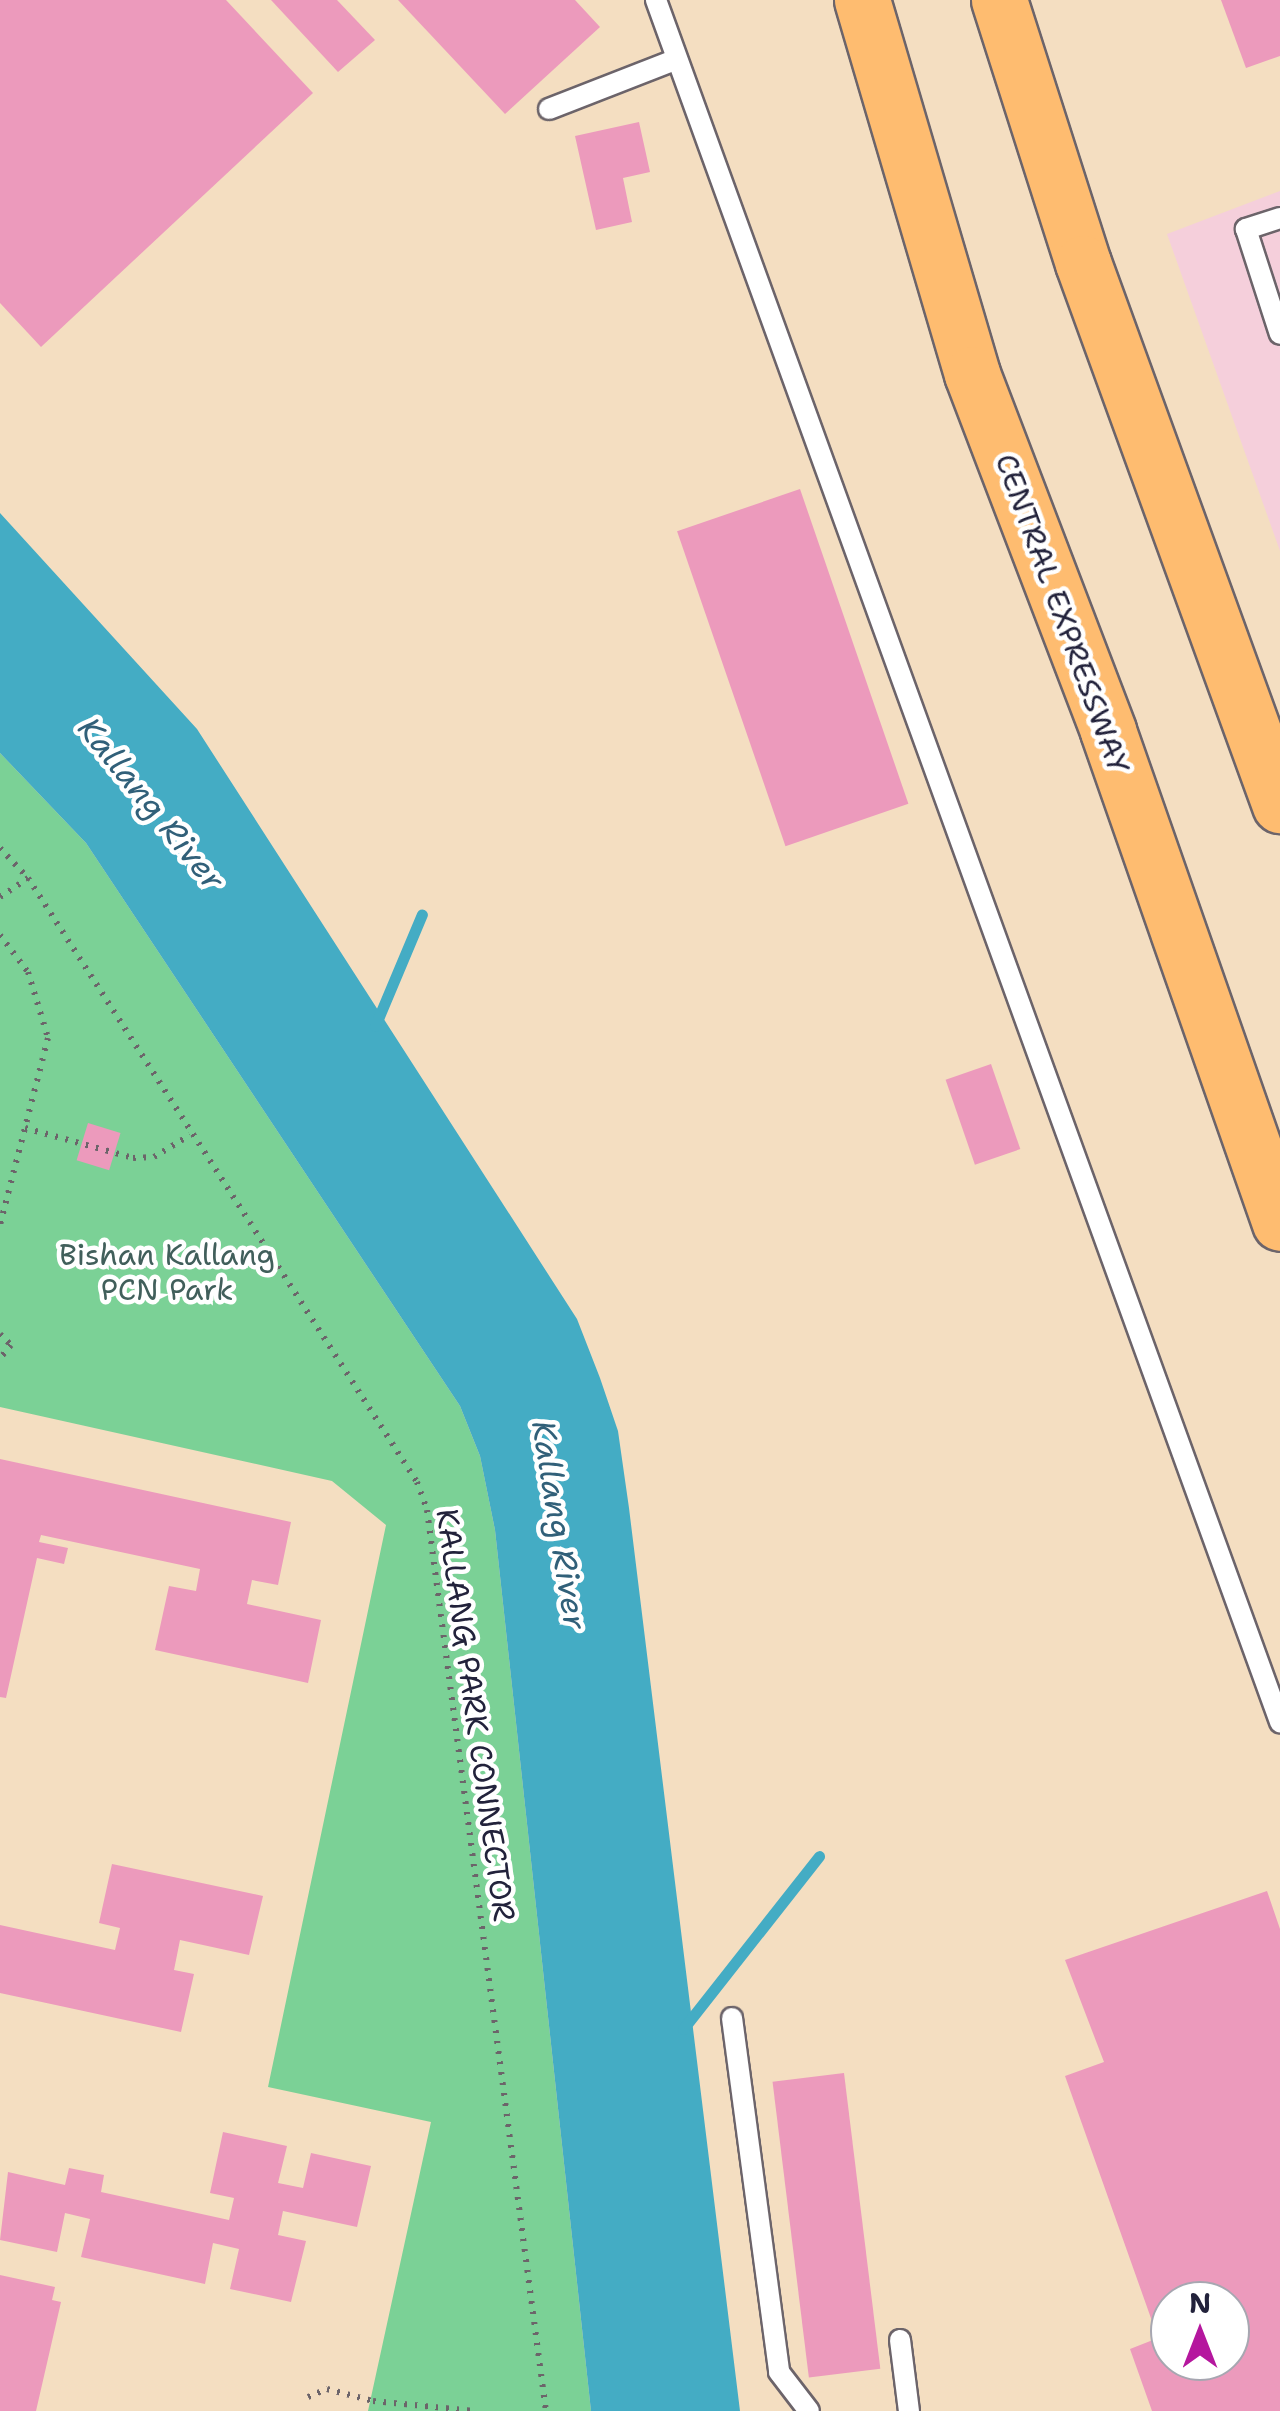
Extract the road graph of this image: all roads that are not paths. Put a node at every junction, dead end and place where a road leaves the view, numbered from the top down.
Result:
1 (656, 0) edge
2 (862, 0) edge
3 (1000, 0) edge
4 (677, 60) junction
5 (550, 109) dead end
6 (1280, 218) edge
7 (1280, 334) edge
8 (1280, 805) edge
9 (1280, 1222) edge
10 (1280, 1722) edge
11 (732, 2018) dead end
12 (900, 2340) dead end
13 (809, 2411) edge
14 (909, 2411) edge

1 - 4 lane
2 - 9 highway, CENTRAL EXPRESSWAY
3 - 8 highway
4 - 5 lane
4 - 10 lane
6 - 7 lane
11 - 13 lane
12 - 14 lane

